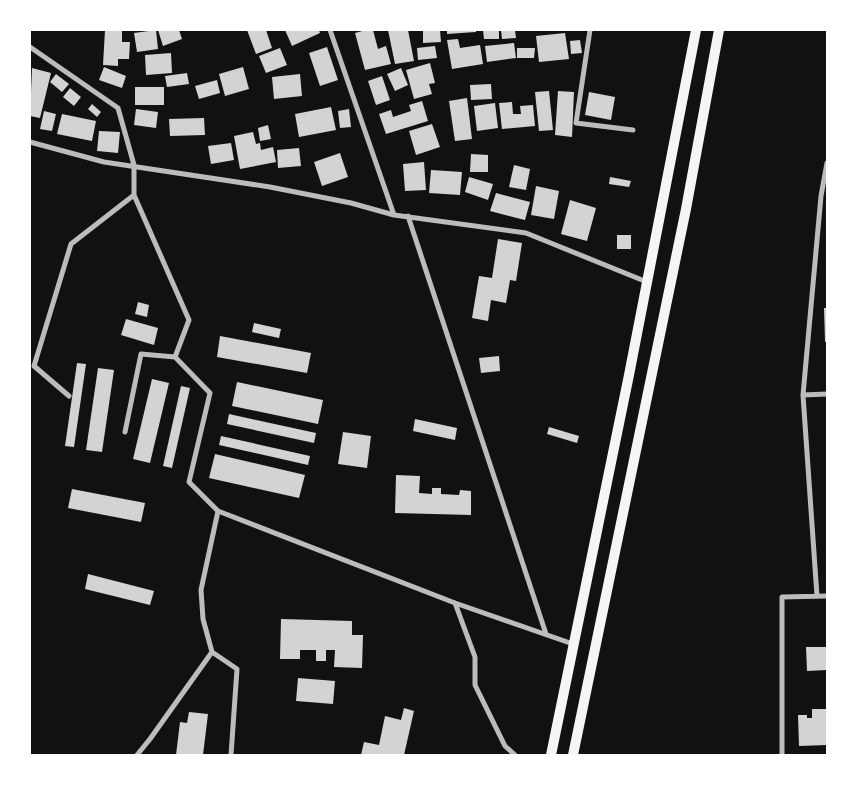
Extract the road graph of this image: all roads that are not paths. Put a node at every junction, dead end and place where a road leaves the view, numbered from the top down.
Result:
1 (330, 30) edge
2 (590, 30) edge
3 (696, 30) edge
4 (719, 30) edge
5 (30, 47) edge
6 (634, 130) dead end
7 (30, 142) edge
8 (827, 163) edge
9 (134, 165) junction
10 (134, 195) junction
11 (824, 196) edge
12 (394, 215) junction
13 (408, 216) junction
14 (647, 282) junction
15 (176, 357) junction
16 (803, 394) junction
17 (827, 394) edge
18 (69, 396) dead end
19 (125, 432) dead end
20 (218, 511) junction
21 (817, 596) junction
22 (827, 596) edge
23 (456, 603) junction
24 (546, 634) junction
25 (573, 644) junction
26 (212, 652) junction
27 (137, 755) edge
28 (230, 755) edge
29 (515, 755) edge
30 (551, 755) edge
31 (573, 755) edge
32 (782, 755) edge

1 - 12 street
2 - 6 street
3 - 14 main road
4 - 31 main road
5 - 9 street
7 - 9 street
8 - 11 street
9 - 10 street
9 - 12 street
10 - 15 street
10 - 18 street
11 - 16 street
12 - 13 street
13 - 14 street
13 - 24 street
14 - 25 main road
15 - 19 street
15 - 20 street
16 - 17 street
16 - 21 street
20 - 23 street
20 - 26 street
21 - 22 street
21 - 32 street
23 - 24 street
23 - 29 street
24 - 25 street
25 - 30 main road
26 - 27 street
26 - 28 street

